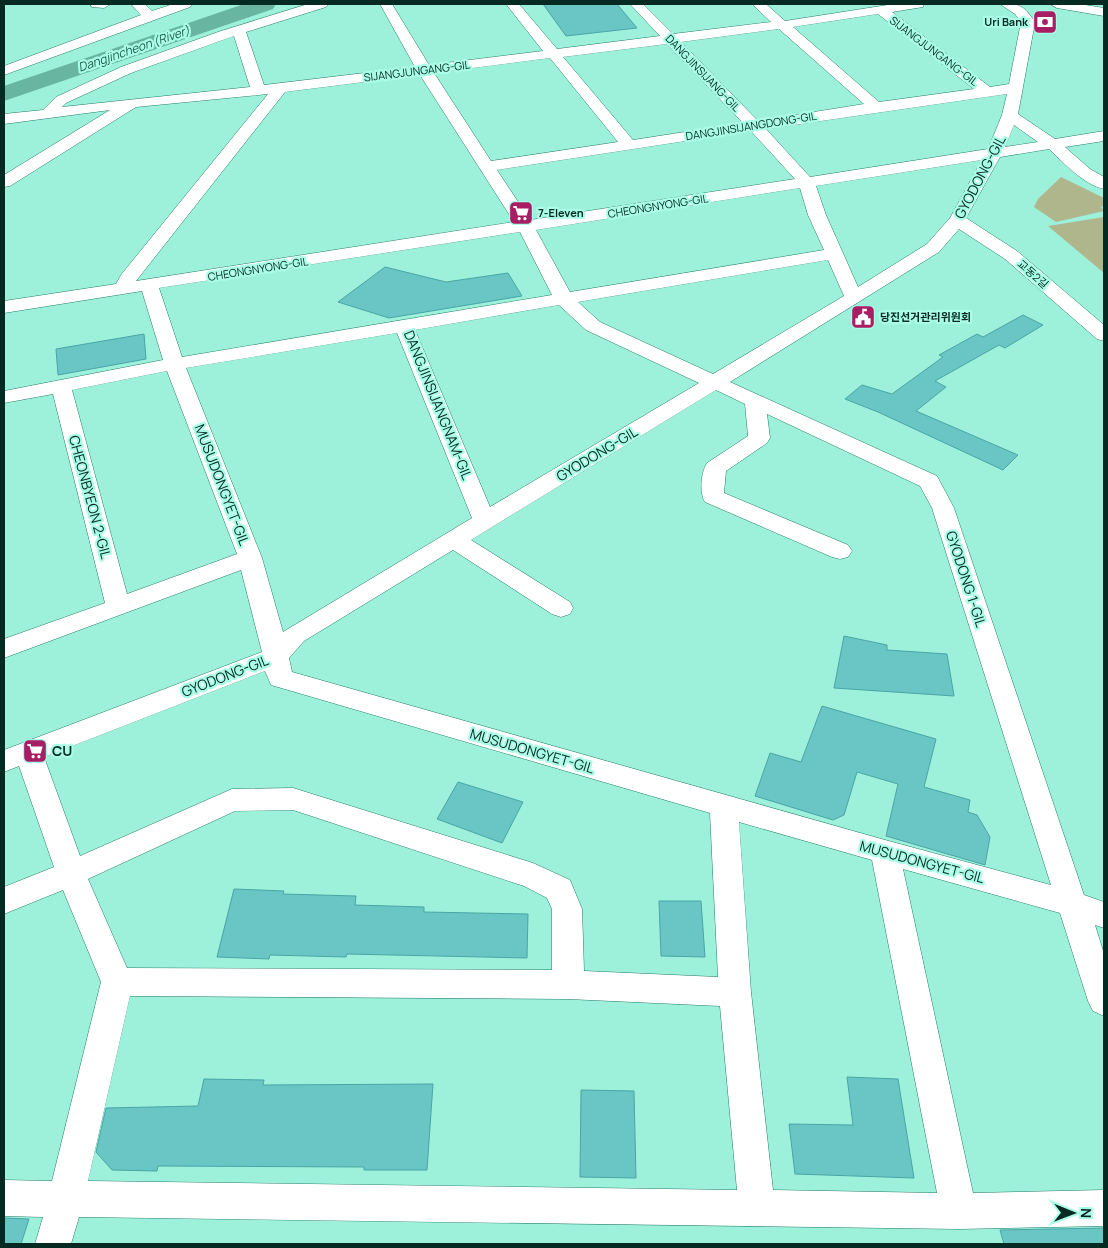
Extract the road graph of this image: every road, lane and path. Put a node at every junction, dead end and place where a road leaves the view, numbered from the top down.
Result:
1 (98, 4) edge
2 (104, 4) edge
3 (138, 4) edge
4 (185, 4) edge
5 (321, 4) edge
6 (386, 4) edge
7 (512, 4) edge
8 (636, 4) edge
9 (758, 4) edge
10 (918, 4) edge
11 (1007, 4) edge
12 (1057, 4) edge
13 (881, 10) junction
14 (1104, 12) edge
15 (150, 16) junction
16 (782, 25) junction
17 (239, 30) junction
18 (671, 40) junction
19 (554, 54) junction
20 (4, 71) edge
21 (425, 71) junction
22 (280, 88) junction
23 (1016, 88) junction
24 (258, 90) junction
25 (987, 92) junction
26 (132, 103) junction
27 (876, 107) junction
28 (48, 113) junction
29 (1010, 115) junction
30 (4, 119) edge
31 (754, 125) junction
32 (1104, 136) edge
33 (1052, 144) junction
34 (629, 145) junction
35 (994, 154) junction
36 (487, 167) junction
37 (4, 182) edge
38 (807, 183) junction
39 (1104, 184) edge
40 (957, 220) junction
41 (525, 227) junction
42 (834, 254) junction
43 (149, 285) junction
44 (124, 289) junction
45 (854, 298) junction
46 (564, 300) junction
47 (4, 307) edge
48 (404, 326) junction
49 (1104, 335) edge
50 (174, 364) junction
51 (716, 382) junction
52 (61, 386) junction
53 (4, 397) edge
54 (756, 403) junction
55 (485, 522) junction
56 (454, 540) junction
57 (840, 551) dead end
58 (250, 558) junction
59 (118, 607) junction
60 (561, 608) dead end
61 (4, 649) edge
62 (275, 657) junction
63 (16, 757) edge
64 (724, 806) junction
65 (885, 852) junction
66 (71, 873) junction
67 (4, 901) edge
68 (1071, 903) junction
69 (1104, 914) edge
70 (117, 982) junction
71 (568, 986) junction
72 (735, 992) junction
73 (1104, 1001) edge
74 (4, 1198) edge
75 (66, 1199) junction
76 (757, 1206) junction
77 (1104, 1208) edge
78 (958, 1210) junction
79 (53, 1244) edge

1 - 2 street
3 - 15 street
4 - 15 street
5 - 17 street
6 - 21 street
7 - 19 street
8 - 18 street, DANGJINSIJANG-GIL
9 - 16 street
10 - 13 street, SIJANGJUNGANG-GIL
11 - 23 street, GYODONG-GIL
12 - 14 street
13 - 16 street, SIJANGJUNGANG-GIL
13 - 25 street, SIJANGJUNGANG-GIL
15 - 20 street
16 - 18 street, SIJANGJUNGANG-GIL
16 - 27 street
17 - 24 street
17 - 28 street
18 - 19 street, SIJANGJUNGANG-GIL
18 - 31 street, DANGJINSIJANG-GIL
19 - 21 street, SIJANGJUNGANG-GIL
19 - 34 street
21 - 22 street, SIJANGJUNGANG-GIL
21 - 36 street
22 - 24 street, SIJANGJUNGANG-GIL
22 - 44 street
23 - 25 street, DANGJINSIJANGDONG-GIL
23 - 29 street, GYODONG-GIL
24 - 26 street, SIJANGJUNGANG-GIL
25 - 27 street, DANGJINSIJANGDONG-GIL
26 - 28 street, SIJANGJUNGANG-GIL
26 - 37 street, SIJANGJUNGANG-GIL
27 - 31 street, DANGJINSIJANGDONG-GIL
28 - 30 street, SIJANGJUNGANG-GIL
29 - 33 street
29 - 35 street, GYODONG-GIL
31 - 34 street, DANGJINSIJANGDONG-GIL
31 - 38 street, DANGJINSIJANG-GIL
32 - 33 street, CHEONGNYONG-GIL
33 - 35 street, CHEONGNYONG-GIL
33 - 39 street
34 - 36 street, DANGJINSIJANGDONG-GIL
35 - 38 street, CHEONGNYONG-GIL
35 - 40 street, GYODONG-GIL
36 - 41 street
38 - 41 street, CHEONGNYONG-GIL
38 - 42 street, DANGJINSIJANG-GIL
40 - 45 street, GYODONG-GIL
40 - 49 street, 교동2길
41 - 43 street, CHEONGNYONG-GIL
41 - 46 street
42 - 45 street, DANGJINSIJANG-GIL
42 - 46 street, DANGJINSIJANGNAM-GIL
43 - 44 street, CHEONGNYONG-GIL
43 - 50 street, MUSUDONGYET-GIL
44 - 47 street, CHEONGNYONG-GIL
45 - 51 street, GYODONG-GIL
46 - 48 street, DANGJINSIJANGNAM-GIL
46 - 51 street
48 - 50 street
48 - 55 street, DANGJINSIJANGNAM-GIL
50 - 52 street
50 - 58 street, MUSUDONGYET-GIL
51 - 54 street, GYODONG 1-GIL
51 - 55 street, GYODONG-GIL
52 - 53 street
52 - 59 street, CHEONBYEON 2-GIL
54 - 57 street
54 - 68 street, GYODONG 1-GIL
55 - 56 street, GYODONG-GIL
56 - 60 street
56 - 62 street, GYODONG-GIL
58 - 59 street
58 - 62 street, MUSUDONGYET-GIL
59 - 61 street
62 - 63 street, GYODONG-GIL
62 - 64 street, MUSUDONGYET-GIL
63 - 66 street
64 - 65 street, MUSUDONGYET-GIL
64 - 72 street
65 - 68 street, MUSUDONGYET-GIL
65 - 78 street
66 - 67 street
66 - 70 street
66 - 71 street
68 - 69 street, MUSUDONGYET-GIL
68 - 73 street, GYODONG 1-GIL
70 - 71 street
70 - 75 street
71 - 72 street
72 - 76 street
74 - 75 street
75 - 76 street
75 - 79 street
76 - 78 street
77 - 78 street

